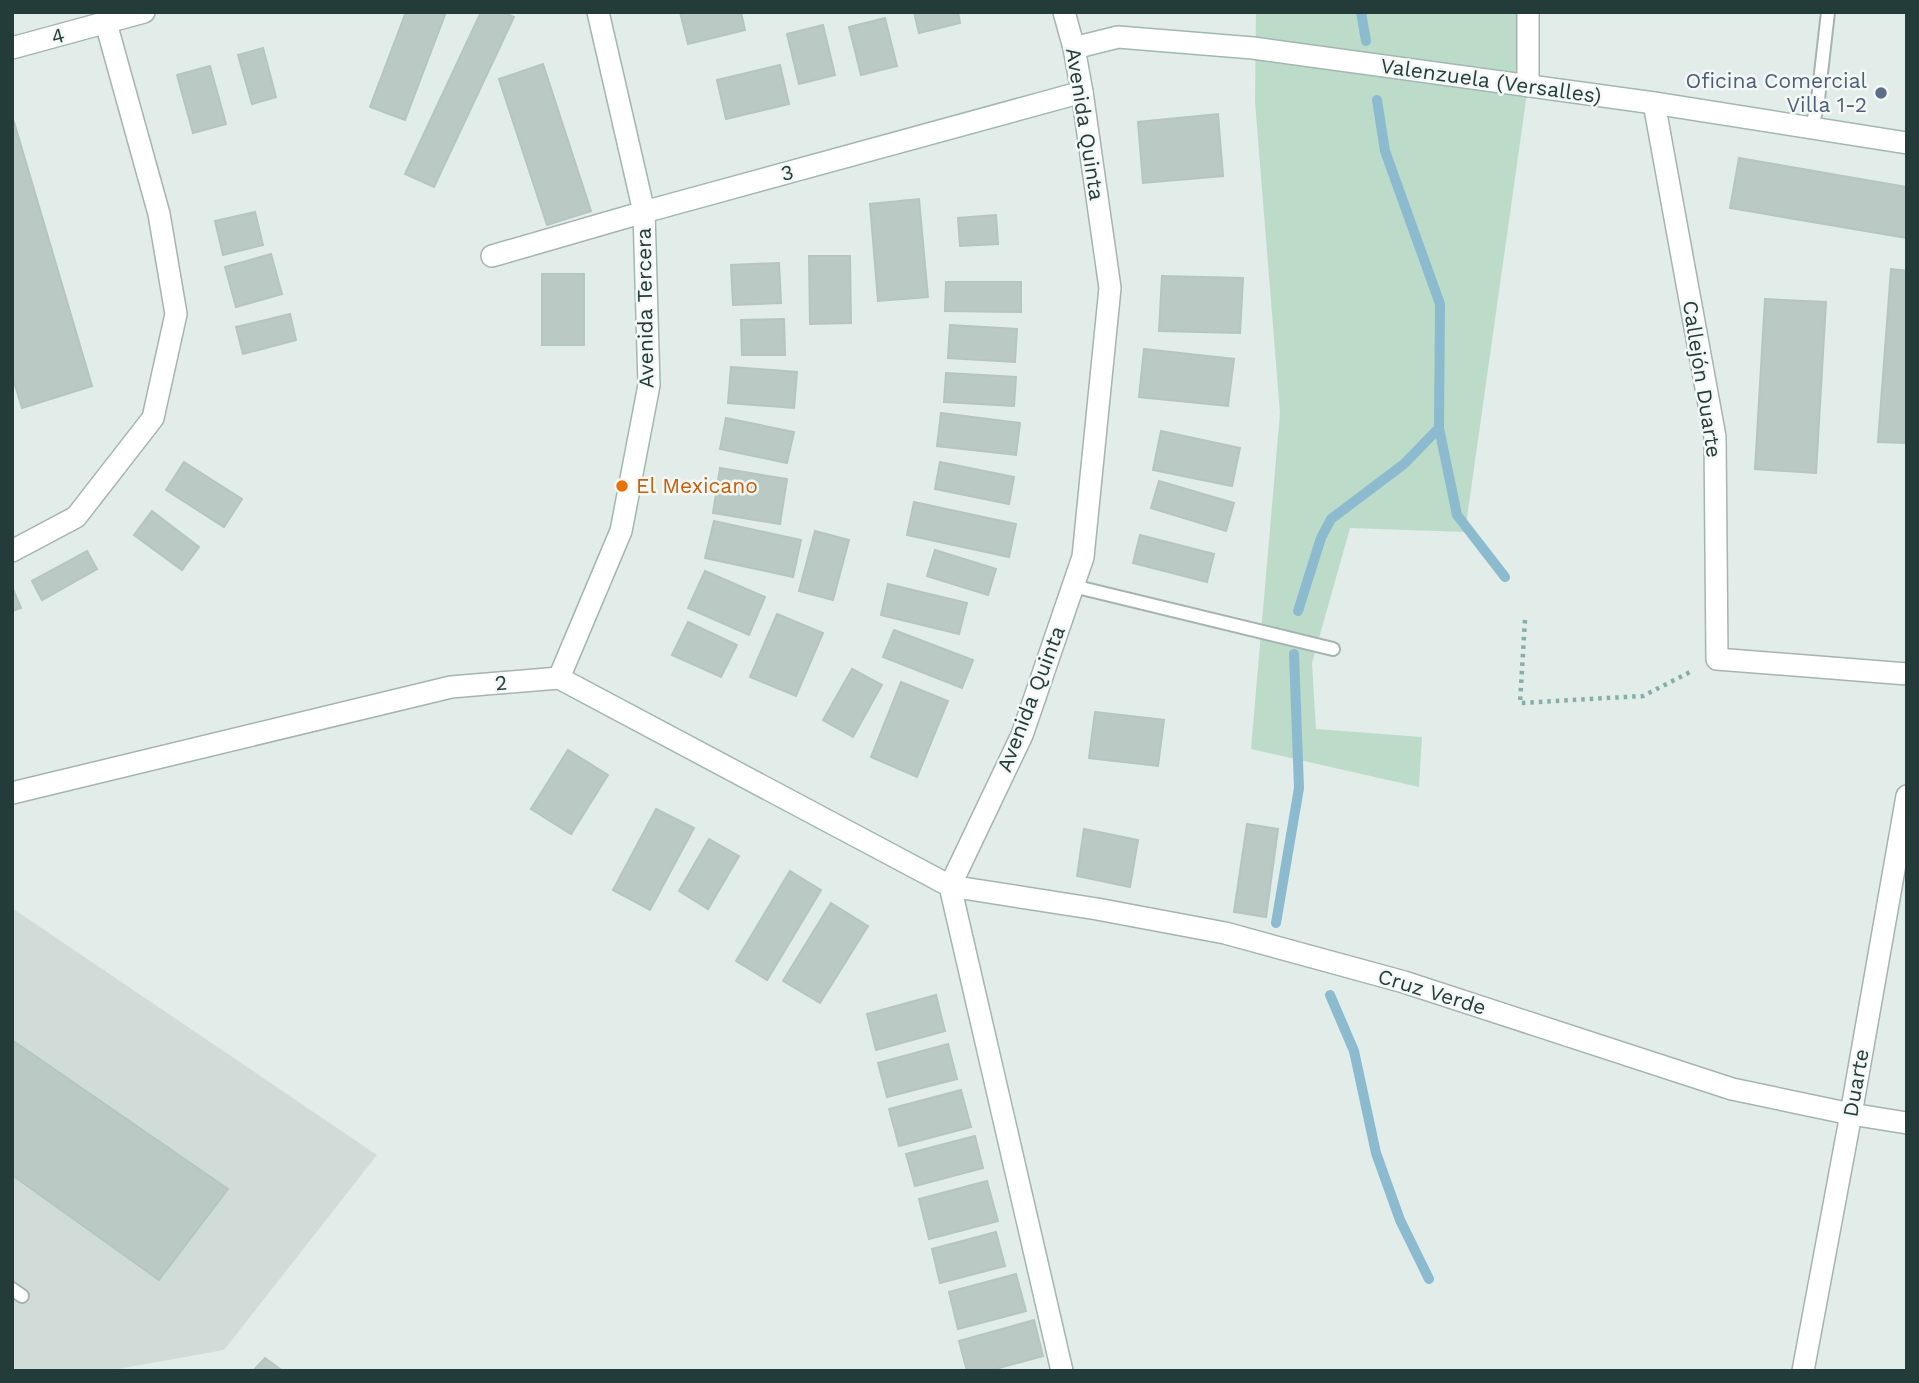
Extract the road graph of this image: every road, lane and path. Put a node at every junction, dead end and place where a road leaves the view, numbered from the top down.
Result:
1 (144, 12) edge
2 (598, 12) edge
3 (1064, 12) edge
4 (1528, 12) edge
5 (1828, 12) edge
6 (106, 23) junction
7 (12, 48) edge
8 (1074, 48) junction
9 (1528, 86) junction
10 (1082, 92) junction
11 (1654, 103) junction
12 (1811, 128) junction
13 (1907, 142) edge
14 (644, 212) junction
15 (492, 256) dead end
16 (12, 551) edge
17 (1073, 586) junction
18 (1525, 621) dead end
19 (1333, 649) dead end
20 (1717, 659) junction
21 (1907, 674) edge
22 (559, 678) junction
23 (12, 793) edge
24 (1907, 796) edge
25 (950, 886) junction
26 (1851, 1114) junction
27 (1907, 1123) edge
28 (1062, 1371) edge
29 (1803, 1371) edge

1 - 6 street, 4
2 - 14 street, Avenida Tercera
3 - 8 street, Avenida Quinta
4 - 9 street
5 - 12 lane
6 - 7 street, 4
6 - 16 street
8 - 9 street, Valenzuela (Versalles)
8 - 10 street, Avenida Quinta
9 - 11 street, Valenzuela (Versalles)
10 - 14 street, 3
10 - 17 street, Avenida Quinta
11 - 12 street, Valenzuela (Versalles)
11 - 20 street, Callejón Duarte
12 - 13 street, Valenzuela (Versalles)
14 - 15 street, 3
14 - 22 street, Avenida Tercera
17 - 19 lane
17 - 25 street, Avenida Quinta
18 - 20 path
20 - 21 street
22 - 23 street, 2
22 - 25 street
24 - 26 street, Duarte
25 - 26 street, Cruz Verde
25 - 28 street
26 - 27 street, Cruz Verde
26 - 29 street, Duarte

